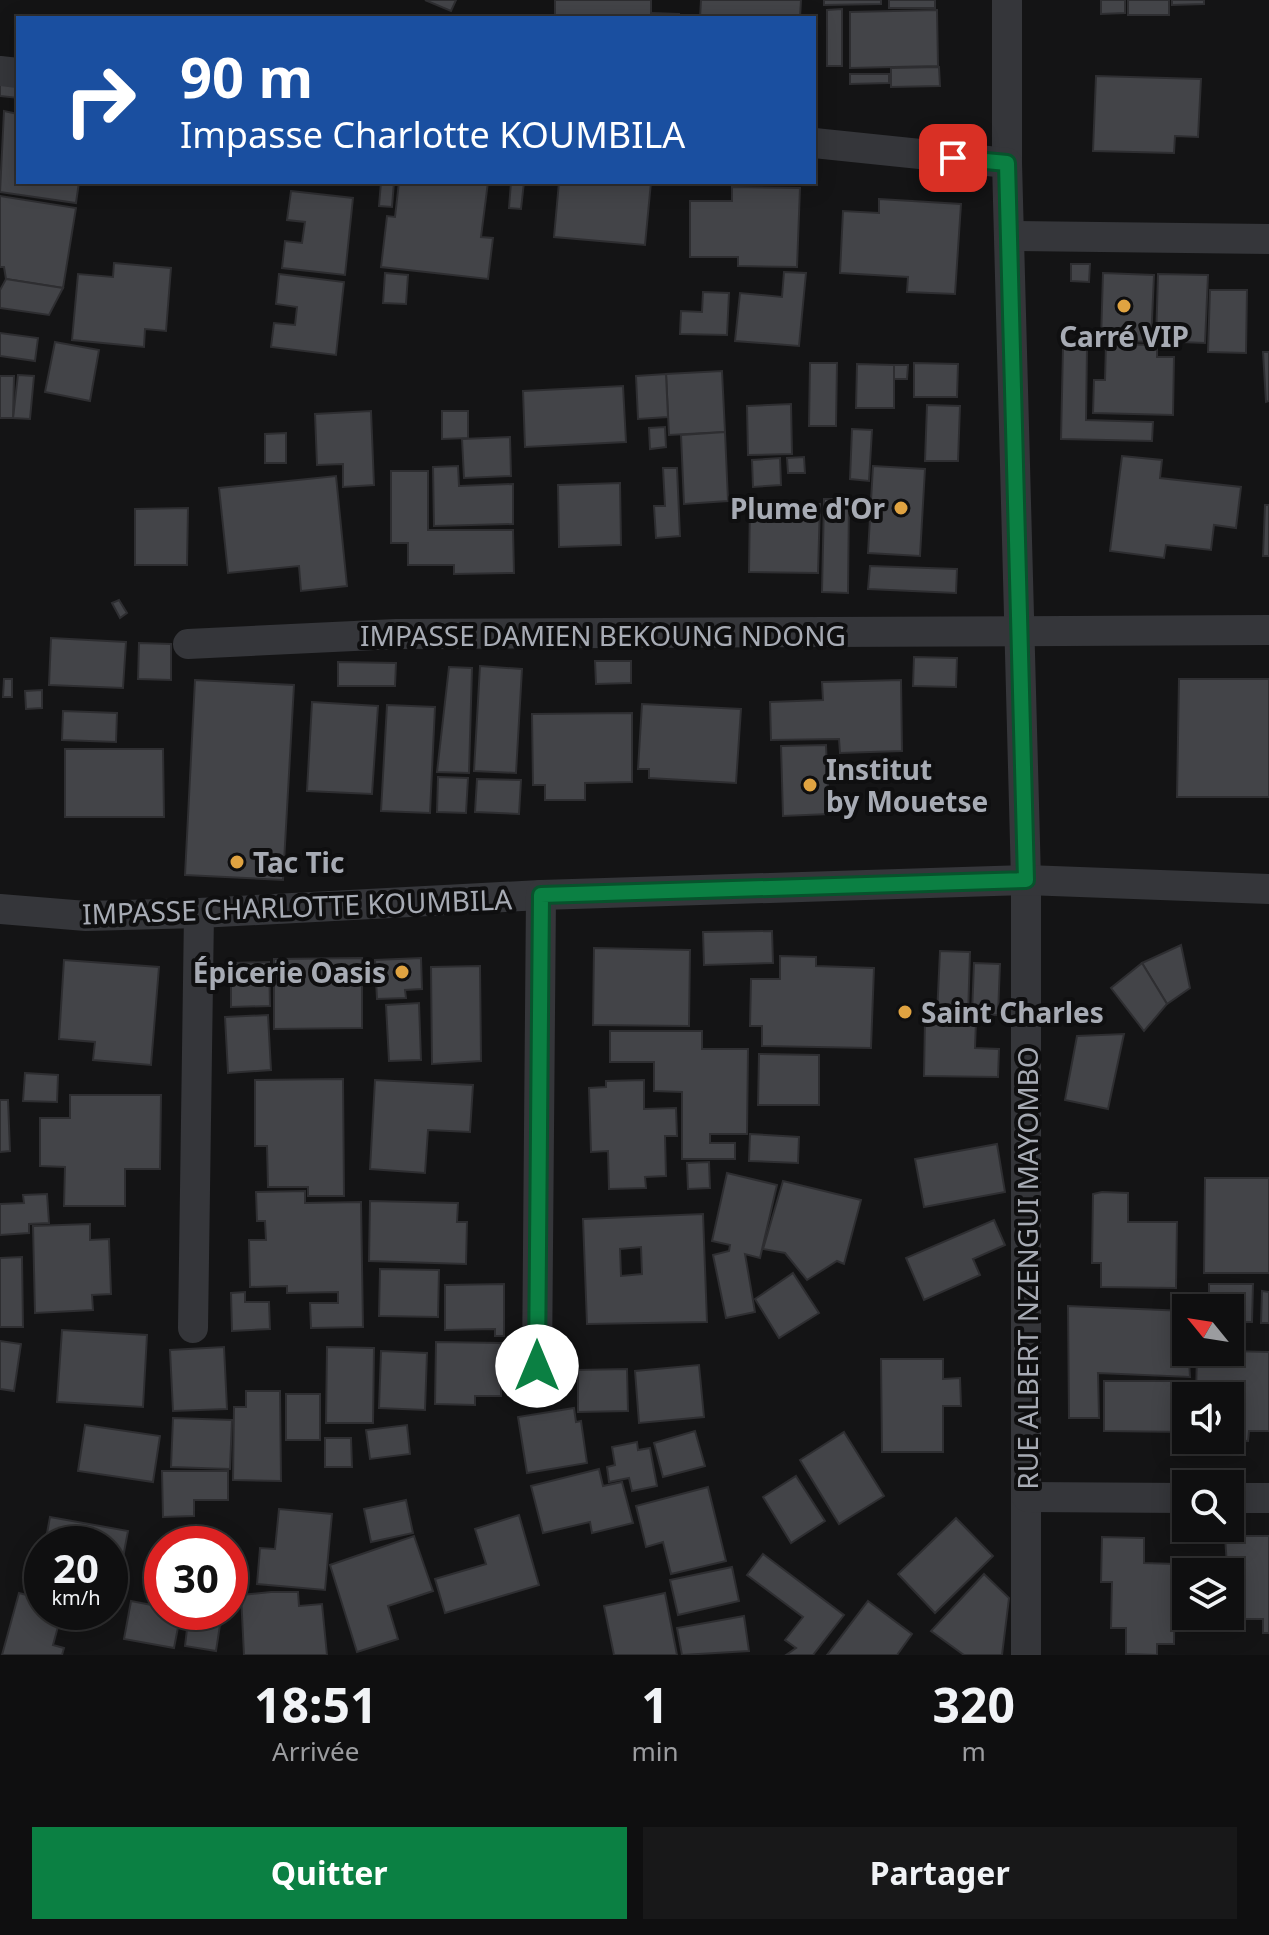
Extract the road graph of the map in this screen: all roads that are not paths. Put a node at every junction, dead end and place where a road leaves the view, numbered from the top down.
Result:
1 (1007, 0) edge
2 (816, 143) edge
3 (1007, 163) junction
4 (1009, 236) junction
5 (1269, 239) edge
6 (1269, 630) edge
7 (1018, 633) junction
8 (188, 644) dead end
9 (1026, 880) junction
10 (1269, 889) edge
11 (541, 895) junction
12 (0, 909) edge
13 (199, 913) junction
14 (193, 1328) dead end
15 (537, 1366) dead end
16 (1027, 1497) junction
17 (1172, 1498) edge
18 (1244, 1498) edge
19 (1269, 1498) edge
20 (1026, 1655) edge

1 - 3 street, RUE ALBERT NZENGUI MAYOMBO
2 - 3 street
3 - 4 street, RUE ALBERT NZENGUI MAYOMBO
4 - 5 street
4 - 7 street, RUE ALBERT NZENGUI MAYOMBO
6 - 7 street, IMPASSE DAMIEN BEKOUNG NDONG
7 - 8 street, IMPASSE DAMIEN BEKOUNG NDONG
7 - 9 street, RUE ALBERT NZENGUI MAYOMBO
9 - 10 street, IMPASSE CHARLOTTE KOUMBILA
9 - 11 street, IMPASSE CHARLOTTE KOUMBILA
9 - 16 street, RUE ALBERT NZENGUI MAYOMBO
11 - 13 street, IMPASSE CHARLOTTE KOUMBILA
11 - 15 street
12 - 13 street, IMPASSE CHARLOTTE KOUMBILA
13 - 14 street
16 - 17 street
16 - 20 street, RUE ALBERT NZENGUI MAYOMBO
18 - 19 street

